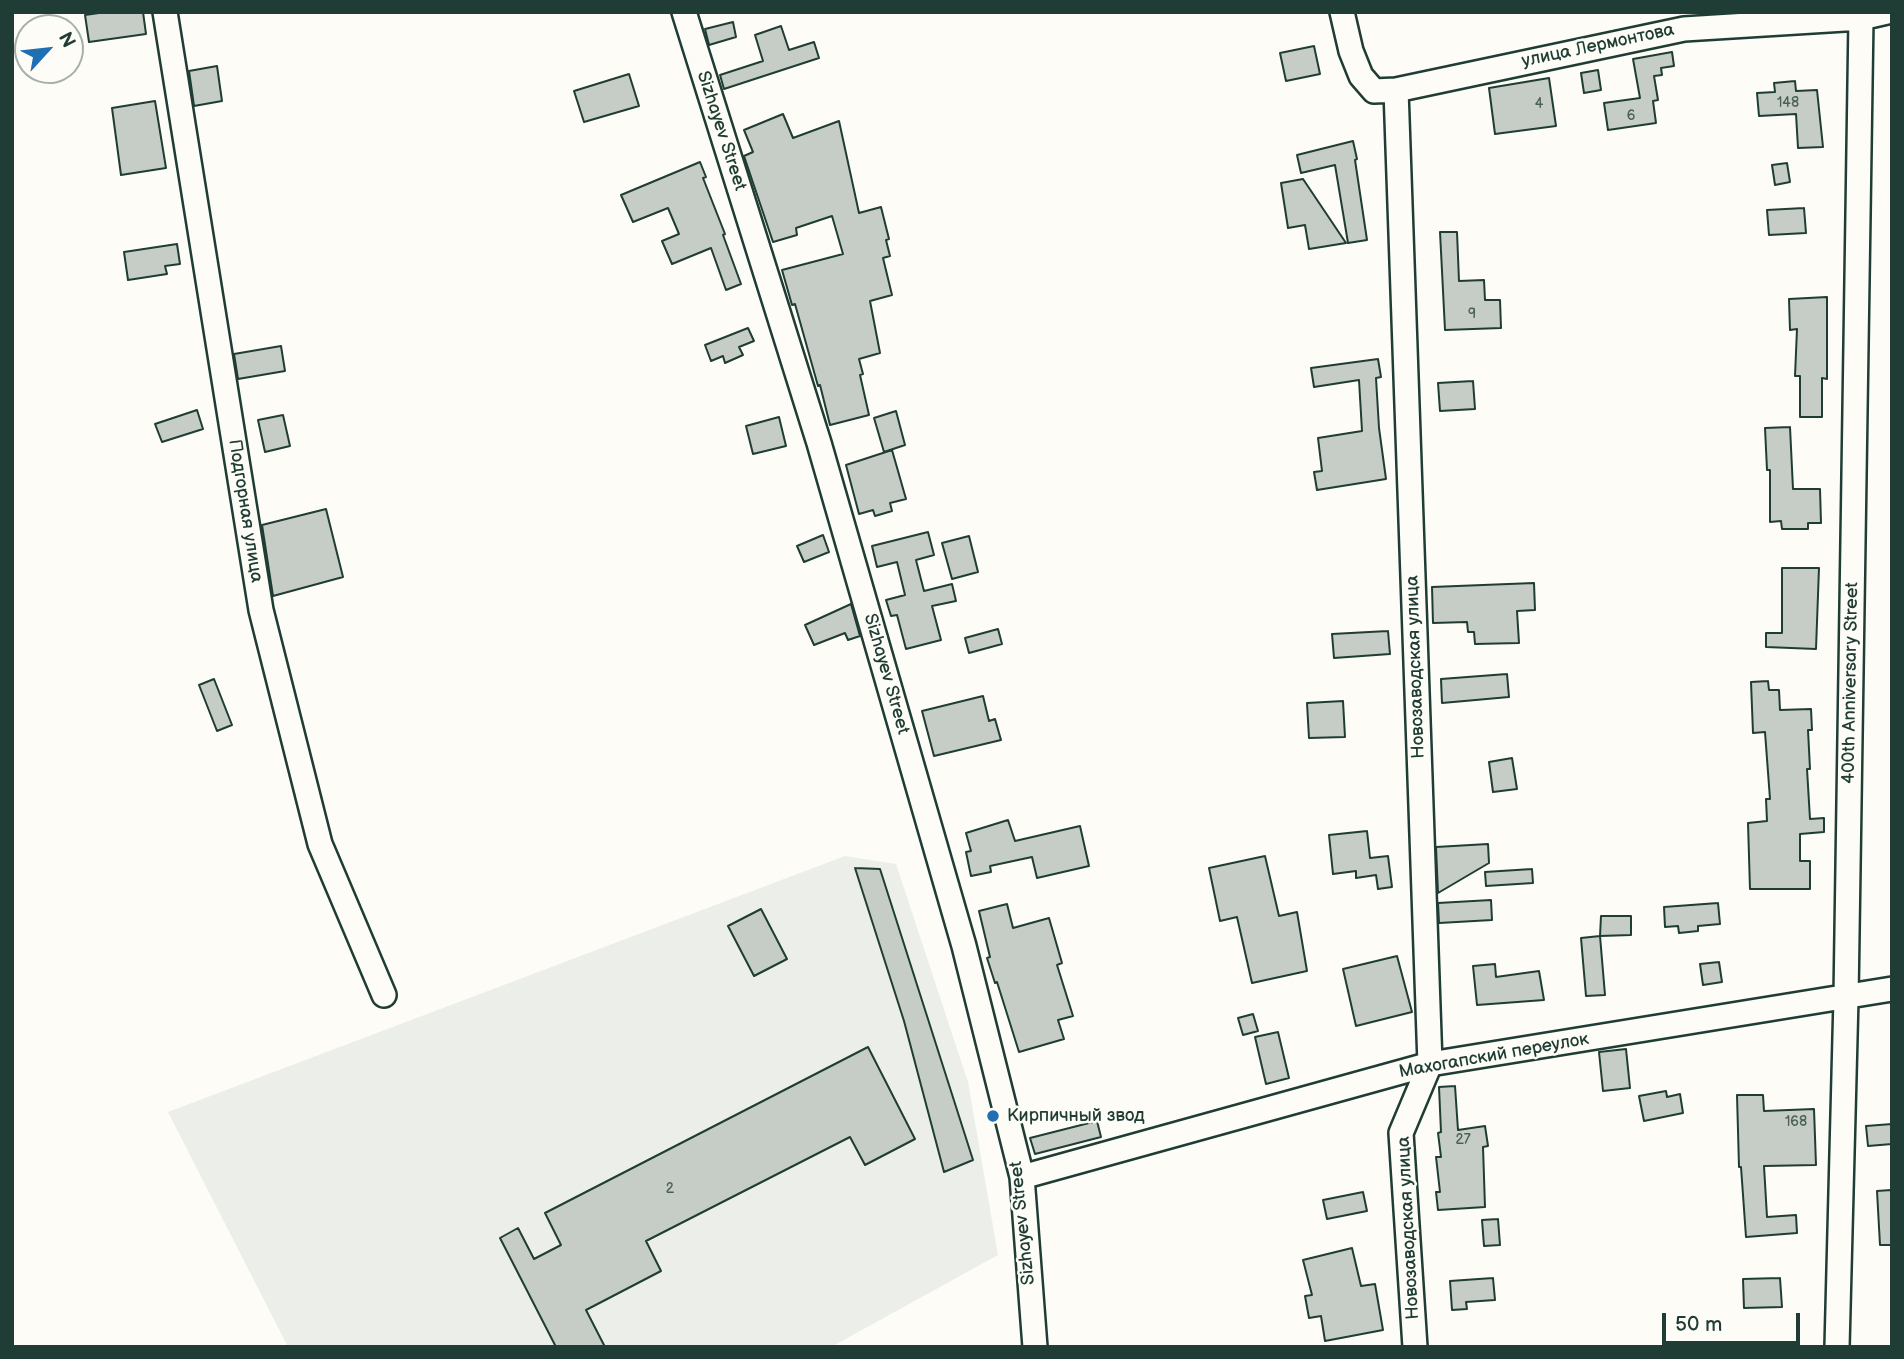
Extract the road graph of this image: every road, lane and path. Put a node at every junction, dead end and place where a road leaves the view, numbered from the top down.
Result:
1 (165, 12) edge
2 (684, 12) edge
3 (1342, 12) edge
4 (1887, 12) edge
5 (1861, 18) junction
6 (1682, 21) edge
7 (1396, 90) junction
8 (1892, 989) edge
9 (384, 995) dead end
10 (1846, 998) junction
11 (1430, 1064) junction
12 (1022, 1177) junction
13 (1035, 1347) edge
14 (1415, 1347) edge
15 (1837, 1347) edge

1 - 9 street, Подгорная улица
2 - 12 street, Sizhayev Street
3 - 7 street
4 - 5 street, улица Лермонтова
5 - 6 street, улица Лермонтова
5 - 10 street, 400th Anniversary Street
6 - 7 street, улица Лермонтова
7 - 11 street, Новозаводская улица
8 - 10 street, Махогапский переулок
10 - 11 street, Махогапский переулок
10 - 15 street, 400th Anniversary Street
11 - 12 street, Махогапский переулок
11 - 14 street, Новозаводская улица
12 - 13 street, Sizhayev Street

